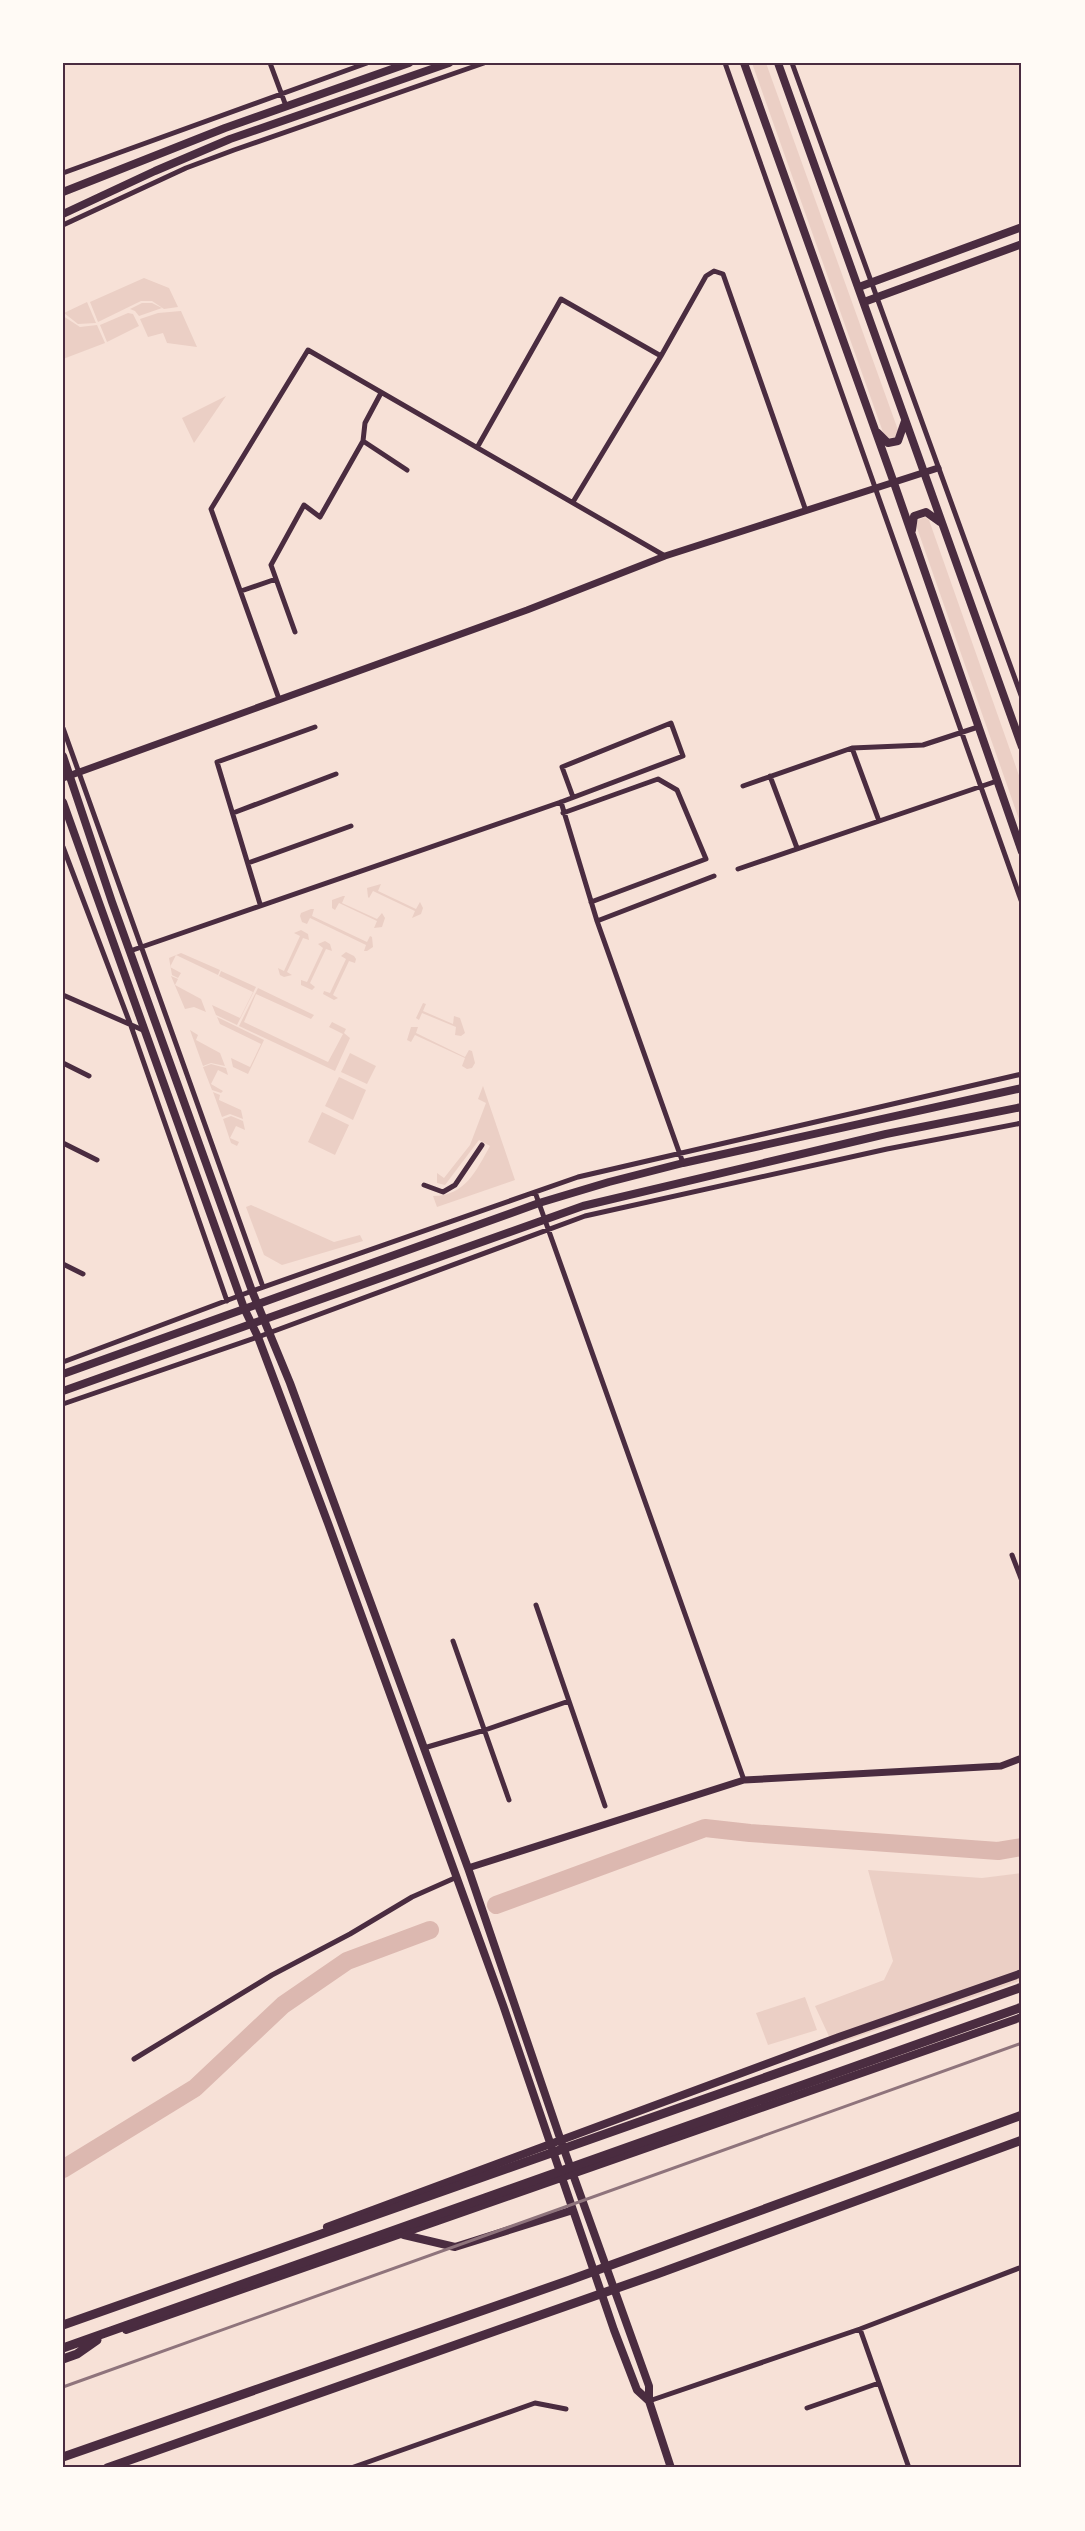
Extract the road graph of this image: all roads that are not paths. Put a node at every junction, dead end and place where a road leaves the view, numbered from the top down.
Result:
1 (270, 63) edge
2 (367, 63) edge
3 (409, 63) edge
4 (449, 63) edge
5 (484, 63) edge
6 (725, 63) edge
7 (744, 63) edge
8 (778, 63) edge
9 (792, 63) edge
10 (282, 94) junction
11 (286, 106) junction
12 (63, 173) edge
13 (63, 192) edge
14 (63, 214) edge
15 (63, 225) edge
16 (1022, 227) edge
17 (1022, 244) edge
18 (871, 282) junction
19 (859, 287) junction
20 (877, 297) junction
21 (864, 302) junction
22 (661, 356) junction
23 (381, 393) junction
24 (905, 421) junction
25 (875, 431) junction
26 (363, 441) junction
27 (478, 446) junction
28 (938, 468) junction
29 (406, 470) dead end
30 (923, 472) junction
31 (894, 483) junction
32 (875, 489) junction
33 (573, 502) junction
34 (806, 511) junction
35 (941, 522) junction
36 (911, 532) junction
37 (665, 556) junction
38 (276, 579) junction
39 (241, 591) junction
40 (295, 632) dead end
41 (1022, 698) edge
42 (279, 699) junction
43 (315, 727) dead end
44 (978, 727) junction
45 (63, 728) edge
46 (962, 732) junction
47 (1022, 747) edge
48 (852, 748) junction
49 (63, 756) edge
50 (79, 773) junction
51 (336, 774) dead end
52 (770, 776) junction
53 (67, 777) edge
54 (997, 781) junction
55 (743, 786) dead end
56 (981, 787) junction
57 (573, 797) junction
58 (63, 802) edge
59 (561, 802) junction
60 (232, 813) junction
61 (563, 813) junction
62 (879, 820) junction
63 (351, 826) dead end
64 (63, 848) edge
65 (797, 848) junction
66 (1022, 852) edge
67 (248, 863) junction
68 (738, 870) dead end
69 (714, 876) dead end
70 (591, 902) junction
71 (1022, 903) edge
72 (260, 904) junction
73 (597, 921) junction
74 (141, 946) junction
75 (130, 951) junction
76 (63, 995) edge
77 (131, 1026) junction
78 (146, 1032) junction
79 (63, 1063) edge
80 (1022, 1074) edge
81 (89, 1076) dead end
82 (1022, 1089) edge
83 (1022, 1107) edge
84 (1022, 1123) edge
85 (63, 1143) edge
86 (482, 1145) dead end
87 (679, 1152) junction
88 (97, 1160) dead end
89 (683, 1164) junction
90 (424, 1185) dead end
91 (535, 1192) junction
92 (539, 1203) junction
93 (545, 1221) junction
94 (411, 1225) dead end
95 (548, 1230) junction
96 (414, 1234) junction
97 (63, 1264) edge
98 (83, 1274) dead end
99 (263, 1287) junction
100 (252, 1291) junction
101 (240, 1295) junction
102 (227, 1301) junction
103 (259, 1303) junction
104 (244, 1308) junction
105 (265, 1320) junction
106 (252, 1324) junction
107 (270, 1332) junction
108 (258, 1337) junction
109 (63, 1362) edge
110 (63, 1374) edge
111 (63, 1391) edge
112 (63, 1404) edge
113 (1012, 1555) dead end
114 (1022, 1581) edge
115 (536, 1605) dead end
116 (453, 1641) dead end
117 (569, 1701) junction
118 (485, 1730) junction
119 (424, 1748) junction
120 (1022, 1758) edge
121 (744, 1779) junction
122 (509, 1800) dead end
123 (605, 1806) dead end
124 (468, 1868) junction
125 (457, 1877) junction
126 (1022, 1973) edge
127 (1022, 1987) edge
128 (1022, 2007) edge
129 (1022, 2017) edge
130 (134, 2059) dead end
131 (1022, 2115) edge
132 (1022, 2140) edge
133 (561, 2141) junction
134 (551, 2144) junction
135 (573, 2175) junction
136 (562, 2179) junction
137 (573, 2210) junction
138 (404, 2235) junction
139 (1022, 2267) edge
140 (63, 2324) edge
141 (860, 2329) junction
142 (106, 2333) junction
143 (63, 2350) edge
144 (63, 2360) edge
145 (879, 2383) junction
146 (649, 2401) junction
147 (807, 2408) dead end
148 (566, 2409) dead end
149 (63, 2457) edge
150 (107, 2468) edge
151 (351, 2468) edge
152 (671, 2468) edge
153 (909, 2468) edge

1 - 10 street
2 - 10 street
3 - 11 main road
4 - 14 main road
5 - 15 street
6 - 32 street
7 - 25 main road
8 - 19 main road
9 - 18 street
10 - 11 street
10 - 12 street
11 - 13 main road
16 - 18 main road
17 - 20 main road
18 - 19 main road
18 - 20 street
19 - 21 main road
20 - 21 main road
20 - 28 street
21 - 24 main road
22 - 27 street
22 - 33 street
22 - 34 street
23 - 26 street
23 - 27 street
23 - 39 street
24 - 25 main road
24 - 30 main road
25 - 31 main road
26 - 29 street
26 - 38 street
27 - 33 street
28 - 30 street
28 - 41 street
30 - 31 street
30 - 35 main road
31 - 32 street
31 - 36 main road
32 - 34 street
32 - 46 street
33 - 37 street
34 - 37 street
35 - 36 main road
35 - 47 main road
36 - 44 main road
37 - 42 street
38 - 39 street
38 - 40 street
39 - 42 street
42 - 50 street
43 - 60 street
44 - 46 street
44 - 54 main road
45 - 50 street
46 - 48 street
46 - 56 street
48 - 52 street
48 - 62 street
49 - 53 main road
50 - 53 street
50 - 74 street
51 - 60 street
52 - 55 street
52 - 65 street
53 - 75 main road
54 - 56 street
54 - 66 main road
56 - 62 street
56 - 71 street
57 - 57 street
57 - 59 street
58 - 78 main road
59 - 61 street
59 - 72 street
60 - 67 street
61 - 70 street
61 - 70 street
62 - 65 street
63 - 67 street
64 - 77 street
65 - 68 street
67 - 72 street
69 - 73 street
70 - 73 street
72 - 74 street
73 - 87 street
74 - 75 street
74 - 99 street
75 - 100 main road
76 - 77 street
77 - 78 street
77 - 102 street
78 - 101 main road
79 - 81 street
80 - 87 street
82 - 89 main road
83 - 93 main road
84 - 95 street
85 - 88 street
86 - 90 street
87 - 89 street
87 - 91 street
89 - 92 main road
91 - 92 street
91 - 96 street
92 - 93 street
92 - 103 main road
93 - 95 street
93 - 105 main road
94 - 96 street
95 - 107 street
95 - 121 street
96 - 99 street
97 - 98 street
99 - 100 street
100 - 101 street
100 - 103 main road
101 - 102 street
101 - 104 main road
102 - 109 street
103 - 104 main road
103 - 105 main road
104 - 106 main road
104 - 110 main road
105 - 106 main road
105 - 107 main road
106 - 108 main road
106 - 111 main road
107 - 108 street
107 - 119 main road
108 - 112 street
108 - 125 main road
113 - 114 street
115 - 117 street
116 - 118 street
117 - 118 street
117 - 123 street
118 - 119 street
118 - 122 street
119 - 124 main road
120 - 121 street
121 - 124 street
124 - 133 main road
125 - 130 street
125 - 134 main road
126 - 133 main road
127 - 140 highway
128 - 142 highway
129 - 135 main road
131 - 149 highway
132 - 150 highway
133 - 134 main road
133 - 135 main road
134 - 136 main road
134 - 140 main road
135 - 136 main road
135 - 146 main road
136 - 137 main road
136 - 138 main road
137 - 138 main road
137 - 146 main road
138 - 143 main road
139 - 141 street
141 - 145 street
141 - 146 street
142 - 143 highway
142 - 144 highway
145 - 147 street
145 - 153 street
146 - 152 main road
148 - 151 street

